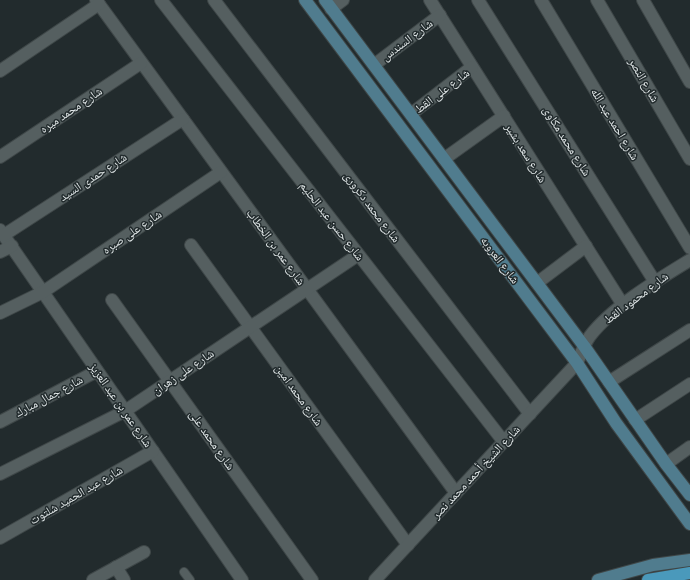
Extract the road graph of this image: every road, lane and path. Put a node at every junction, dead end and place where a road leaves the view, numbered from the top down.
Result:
1 (161, 0) edge
2 (214, 0) edge
3 (305, 0) edge
4 (344, 0) edge
5 (430, 0) edge
6 (478, 0) edge
7 (541, 0) edge
8 (597, 0) edge
9 (643, 0) edge
10 (97, 2) edge
11 (328, 4) edge
12 (440, 15) junction
13 (141, 63) junction
14 (374, 65) junction
15 (472, 67) junction
16 (0, 71) edge
17 (690, 82) edge
18 (411, 114) junction
19 (504, 116) junction
20 (183, 119) junction
21 (0, 157) edge
22 (444, 158) junction
23 (690, 159) edge
24 (221, 172) junction
25 (2, 232) edge
26 (191, 245) dead end
27 (12, 246) junction
28 (586, 246) junction
29 (690, 248) edge
30 (0, 252) edge
31 (358, 255) junction
32 (690, 260) edge
33 (655, 282) junction
34 (537, 283) junction
35 (307, 289) junction
36 (43, 292) junction
37 (112, 300) dead end
38 (623, 305) junction
39 (0, 313) edge
40 (250, 327) junction
41 (690, 330) edge
42 (584, 346) junction
43 (577, 364) junction
44 (97, 371) junction
45 (170, 380) junction
46 (610, 382) junction
47 (690, 384) edge
48 (125, 411) junction
49 (530, 414) junction
50 (635, 420) junction
51 (0, 422) edge
52 (504, 442) junction
53 (690, 447) edge
54 (153, 452) junction
55 (666, 464) junction
56 (0, 474) edge
57 (456, 494) junction
58 (690, 496) edge
59 (690, 524) edge
60 (0, 538) edge
61 (408, 545) junction
62 (144, 552) dead end
63 (690, 560) edge
64 (116, 567) junction
65 (184, 572) dead end
66 (690, 573) edge
67 (93, 580) edge
68 (124, 580) edge
69 (190, 580) edge
70 (242, 580) edge
71 (312, 580) edge
72 (375, 580) edge
73 (598, 580) edge
74 (648, 580) edge

1 - 31 street, شارع حسن عبد الحليم
2 - 49 street, شارع محمد دكرورى
3 - 43 street, شارع العروبه
4 - 11 street
5 - 12 street, شارع سعد بشير
6 - 33 street, شارع محمد مكاوى
7 - 29 street, شارع احمد عبد الله
8 - 23 street, شارع النصر
9 - 17 street
10 - 13 street, شارع عمر بن الخطاب
10 - 16 street
11 - 14 street, شارع العروبه
12 - 14 street, شارع السندس
12 - 15 street, شارع سعد بشير
13 - 20 street, شارع عمر بن الخطاب
13 - 21 street, شارع محمد ميره
14 - 18 street, شارع العروبه
15 - 18 street, شارع على القط
15 - 19 street, شارع سعد بشير
18 - 22 street, شارع العروبه
19 - 22 street
19 - 28 street, شارع سعد بشير
20 - 24 street, شارع عمر بن الخطاب
20 - 25 street, شارع حمدى السيد
22 - 34 street, شارع العروبه
24 - 35 street, شارع عمر بن الخطاب
24 - 36 street, شارع على صبره
25 - 27 street, شارع عمر بن عبد العزيز
26 - 40 street, شارع محمد امين
27 - 30 street
27 - 36 street, شارع عمر بن عبد العزيز
28 - 34 street
28 - 38 street, شارع سعد بشير
31 - 35 street, شارع على زهران
31 - 52 street, شارع حسن عبد الحليم
32 - 33 street, شارع محمود القط
33 - 38 street, شارع محمود القط
34 - 42 street, شارع العروبه
35 - 40 street, شارع على زهران
35 - 57 street, شارع عمر بن الخطاب
36 - 39 street, شارع على صبره
36 - 44 street, شارع عمر بن عبد العزيز
37 - 45 street, شارع محمد على
38 - 42 street, شارع محمود القط
40 - 45 street, شارع على زهران
40 - 61 street, شارع محمد امين
41 - 46 street
42 - 43 street, شارع محمود القط
42 - 46 street, شارع العروبه
43 - 49 street, شارع الشيخ أحمد محمد نصر
43 - 59 street, شارع العروبه
44 - 48 street, شارع عمر بن عبد العزيز
44 - 51 street, شارع جمال مبارك
45 - 48 street, شارع على زهران
45 - 71 street, شارع محمد على
46 - 50 street, شارع العروبه
47 - 50 street
48 - 54 street, شارع عمر بن عبد العزيز
48 - 56 street, شارع على زهران
49 - 52 street, شارع الشيخ أحمد محمد نصر
50 - 55 street, شارع العروبه
52 - 57 street, شارع الشيخ أحمد محمد نصر
53 - 55 street
54 - 60 street, شارع عبد الحميد شلتوت
54 - 70 street, شارع عمر بن عبد العزيز
55 - 58 street, شارع العروبه
57 - 61 street, شارع الشيخ أحمد محمد نصر
61 - 72 street, شارع الشيخ أحمد محمد نصر
62 - 64 street
63 - 73 street
64 - 67 street
64 - 68 street
65 - 69 lane
66 - 74 main road

